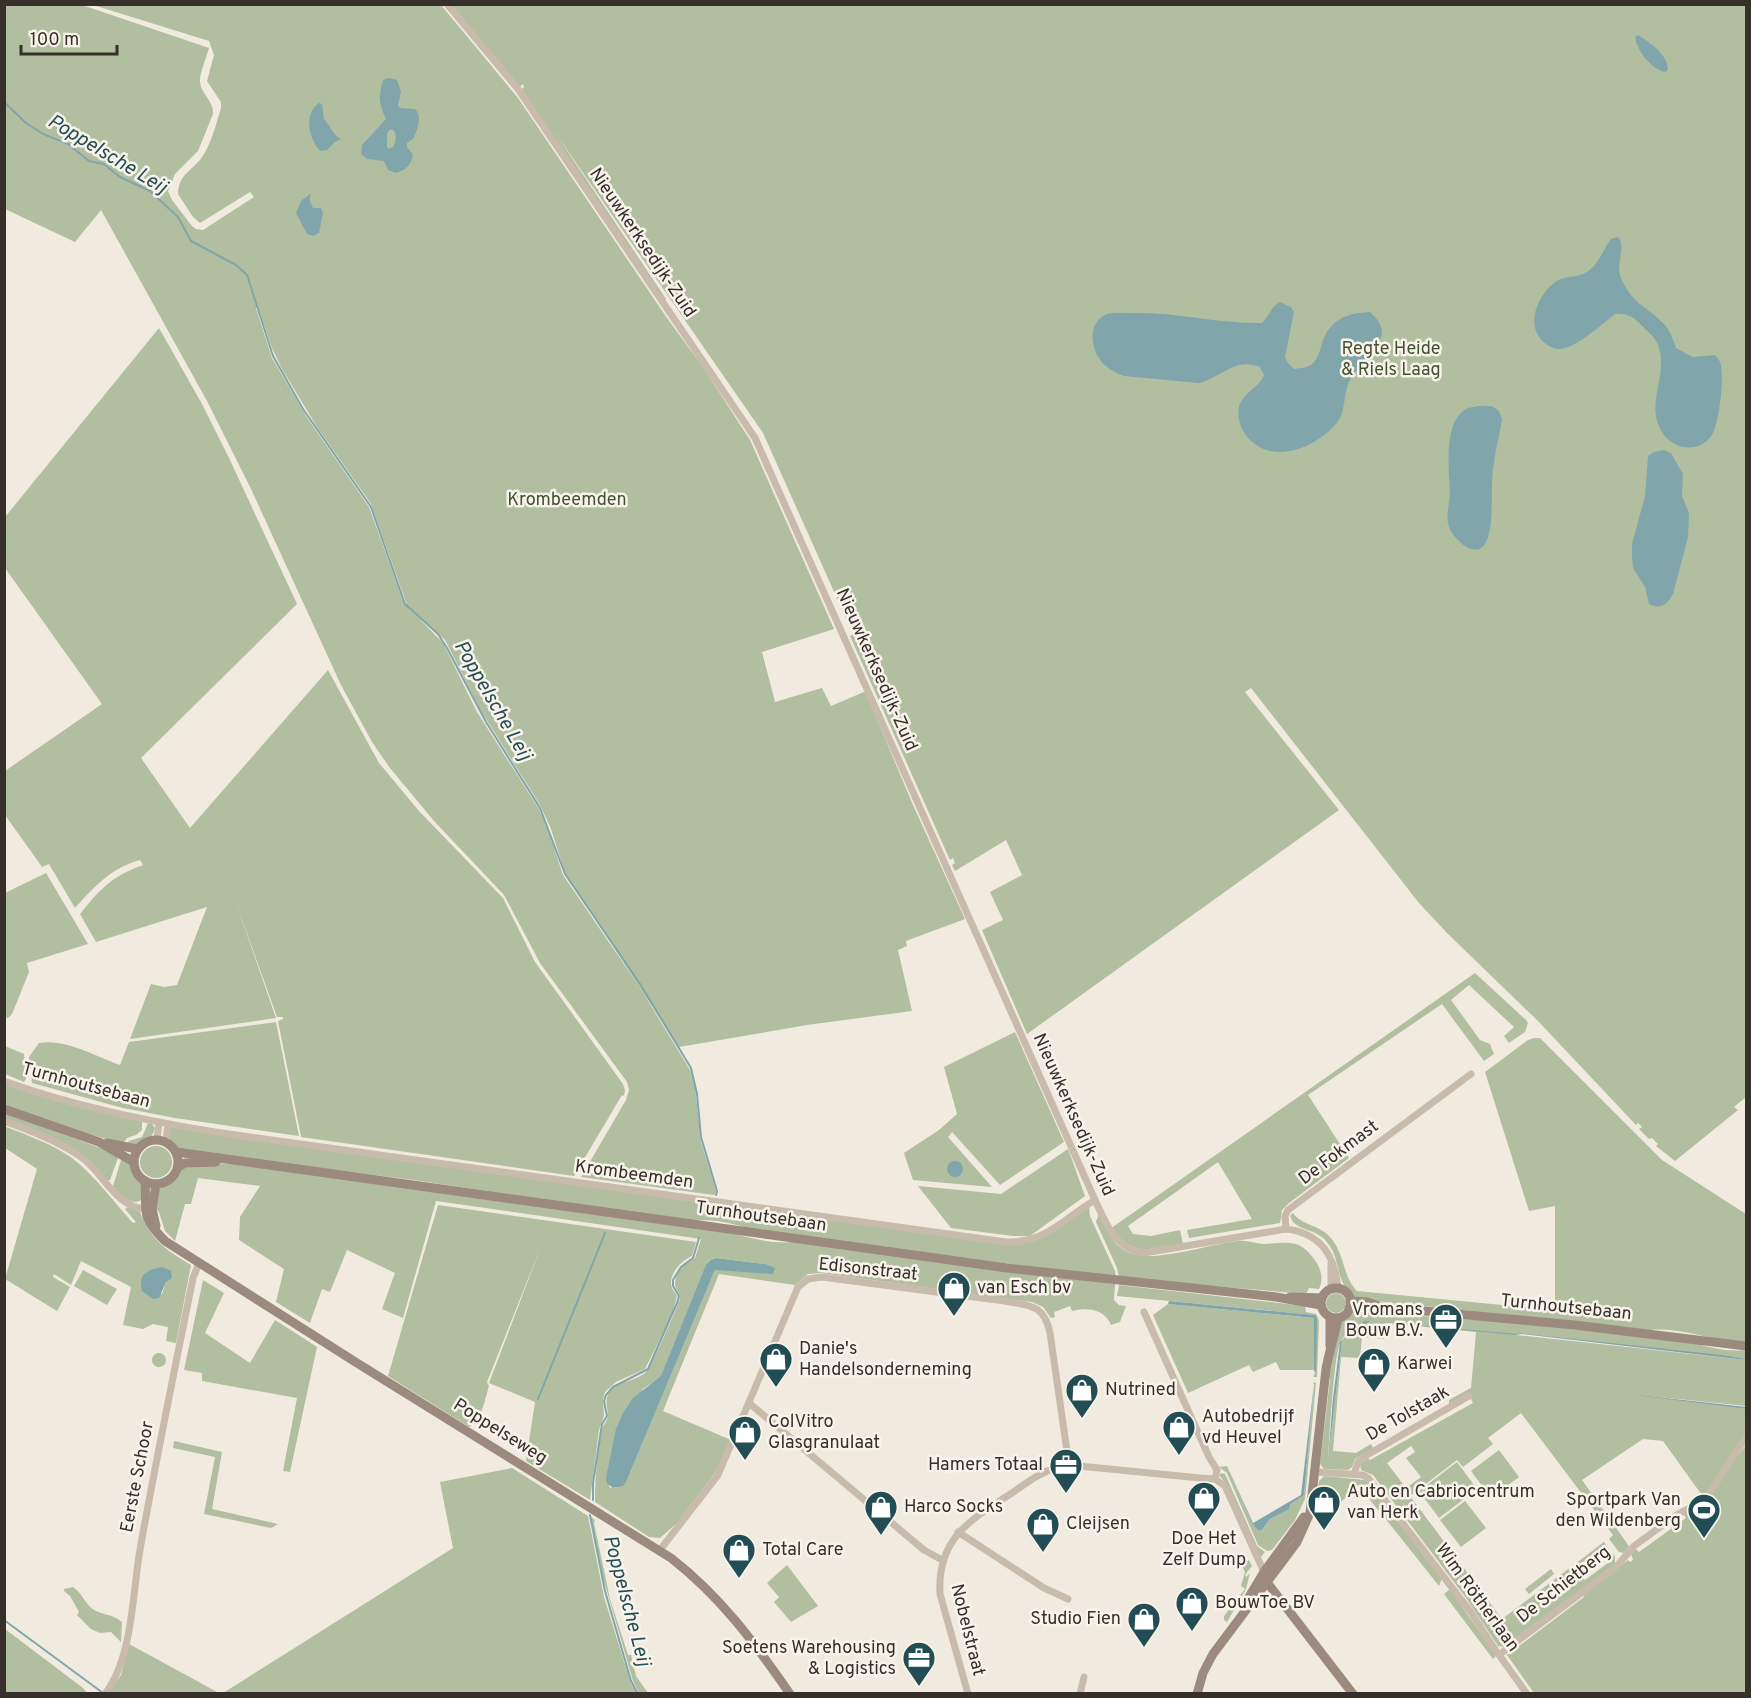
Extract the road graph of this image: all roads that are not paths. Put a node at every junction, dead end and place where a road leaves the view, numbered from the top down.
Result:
1 (447, 4) edge
2 (1471, 1074) dead end
3 (4, 1081) edge
4 (4, 1109) edge
5 (4, 1120) edge
6 (159, 1122) junction
7 (168, 1124) junction
8 (162, 1140) junction
9 (99, 1142) junction
10 (137, 1149) junction
11 (176, 1152) junction
12 (134, 1162) junction
13 (242, 1162) junction
14 (178, 1167) junction
15 (145, 1181) junction
16 (156, 1184) junction
17 (1095, 1200) junction
18 (145, 1209) junction
19 (1286, 1229) junction
20 (160, 1236) junction
21 (199, 1263) junction
22 (1334, 1288) junction
23 (1321, 1301) junction
24 (1350, 1305) junction
25 (1144, 1312) dead end
26 (1334, 1317) junction
27 (1746, 1346) edge
28 (1469, 1396) dead end
29 (749, 1403) junction
30 (1746, 1437) edge
31 (1069, 1465) junction
32 (1316, 1472) junction
33 (1354, 1474) junction
34 (1215, 1479) junction
35 (958, 1532) junction
36 (660, 1550) junction
37 (942, 1560) junction
38 (1266, 1577) junction
39 (1068, 1599) dead end
40 (1499, 1655) junction
41 (1084, 1677) dead end
42 (106, 1692) edge
43 (790, 1694) edge
44 (968, 1694) edge
45 (1080, 1694) edge
46 (1197, 1694) edge
47 (1353, 1694) edge
48 (1527, 1694) edge

1 - 17 street, Nieuwkerksedijk-Zuid
2 - 19 street, De Fokmast
3 - 6 street, Turnhoutsebaan
4 - 9 main road
5 - 18 street
6 - 7 street, Krombeemden
6 - 8 street
7 - 8 street
7 - 17 street, Krombeemden
8 - 10 main road
8 - 11 main road
9 - 10 main road
9 - 12 main road
10 - 12 main road
11 - 13 main road, Turnhoutsebaan
11 - 14 main road
12 - 15 main road
13 - 14 main road, Turnhoutsebaan
13 - 23 main road, Turnhoutsebaan
14 - 16 main road
15 - 16 main road
15 - 18 main road, Poppelseweg
16 - 20 main road
17 - 19 street, Nieuwkerksedijk-Zuid
18 - 20 main road, Poppelseweg
19 - 22 street
20 - 21 main road, Poppelseweg
21 - 36 main road, Poppelseweg
21 - 42 street, Eerste Schoor
22 - 23 main road
22 - 24 main road
23 - 26 main road
24 - 26 main road
24 - 27 main road, Turnhoutsebaan
25 - 34 street
26 - 32 main road
28 - 33 street, De Tolstaak
29 - 31 street, Edisonstraat
29 - 36 street, Edisonstraat
29 - 37 street
30 - 40 street, De Schietberg
31 - 34 street, Nobelstraat
31 - 35 street, Nobelstraat
32 - 33 street
32 - 38 main road
33 - 40 street, Wim Rötherlaan
34 - 38 street
35 - 37 street, Nobelstraat
35 - 39 street
36 - 43 main road, Poppelseweg
37 - 44 street, Nobelstraat
38 - 46 main road
38 - 47 main road
40 - 48 street, Wim Rötherlaan
41 - 45 street

